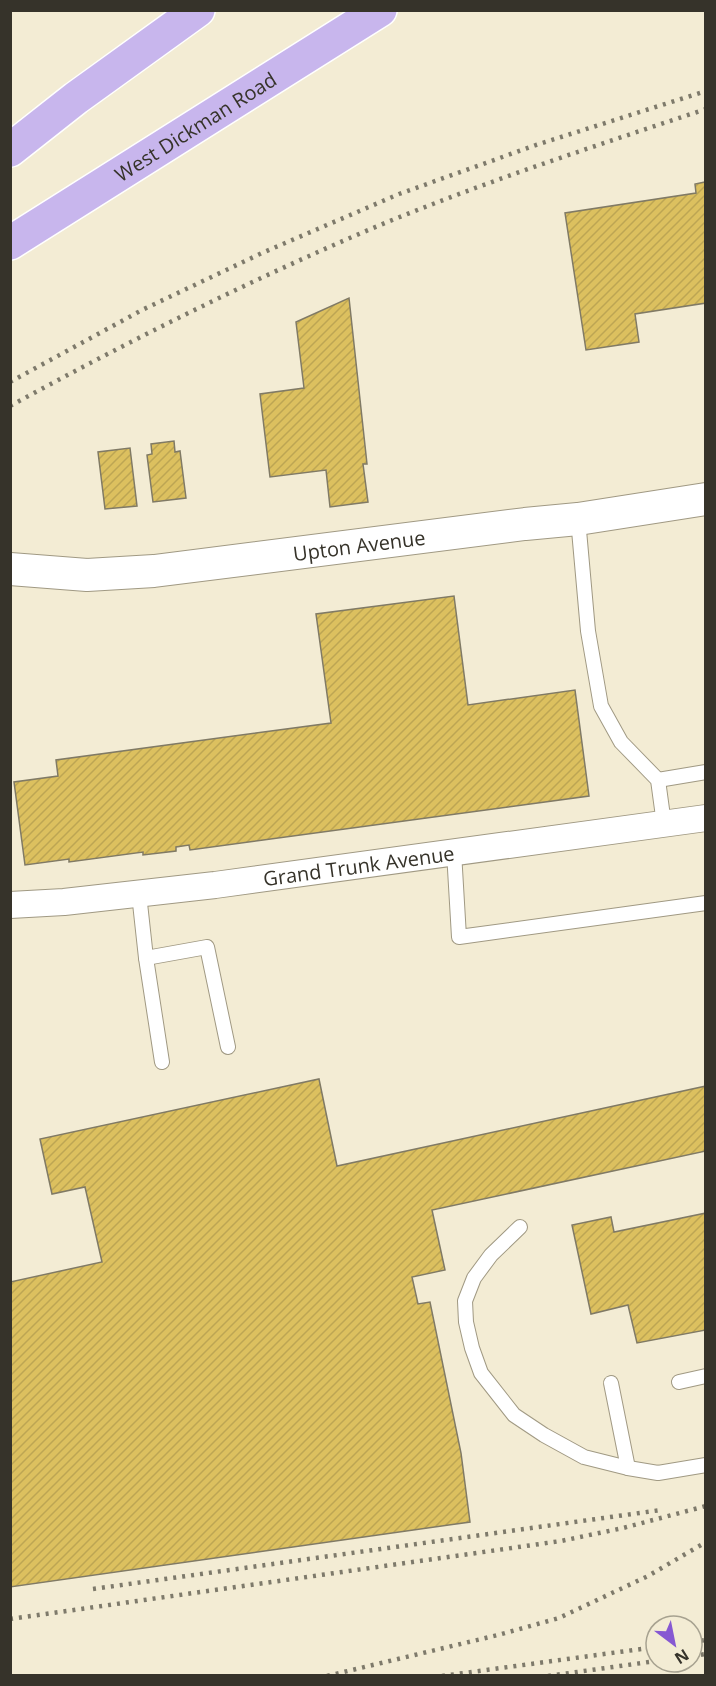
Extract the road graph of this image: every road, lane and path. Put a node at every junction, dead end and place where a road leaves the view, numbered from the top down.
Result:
1 (198, 10) edge
2 (380, 10) edge
3 (10, 150) edge
4 (10, 243) edge
5 (705, 499) edge
6 (578, 519) junction
7 (10, 569) edge
8 (705, 772) edge
9 (658, 780) junction
10 (705, 818) edge
11 (664, 824) junction
12 (454, 852) junction
13 (140, 894) junction
14 (705, 903) edge
15 (10, 905) edge
16 (146, 958) junction
17 (228, 1047) dead end
18 (162, 1062) dead end
19 (520, 1227) dead end
20 (705, 1376) edge
21 (678, 1382) dead end
22 (611, 1383) dead end
23 (705, 1465) edge
24 (628, 1468) junction

1 - 3 main road
2 - 4 main road, West Dickman Road
5 - 6 street, Upton Avenue
6 - 7 street, Upton Avenue
6 - 9 lane
8 - 9 lane
9 - 11 lane
10 - 11 street, Grand Trunk Avenue
11 - 12 street, Grand Trunk Avenue
12 - 13 street, Grand Trunk Avenue
12 - 14 lane
13 - 15 street, Grand Trunk Avenue
13 - 16 lane
16 - 17 lane
16 - 18 lane
19 - 24 lane
20 - 21 lane
22 - 24 lane
23 - 24 lane

